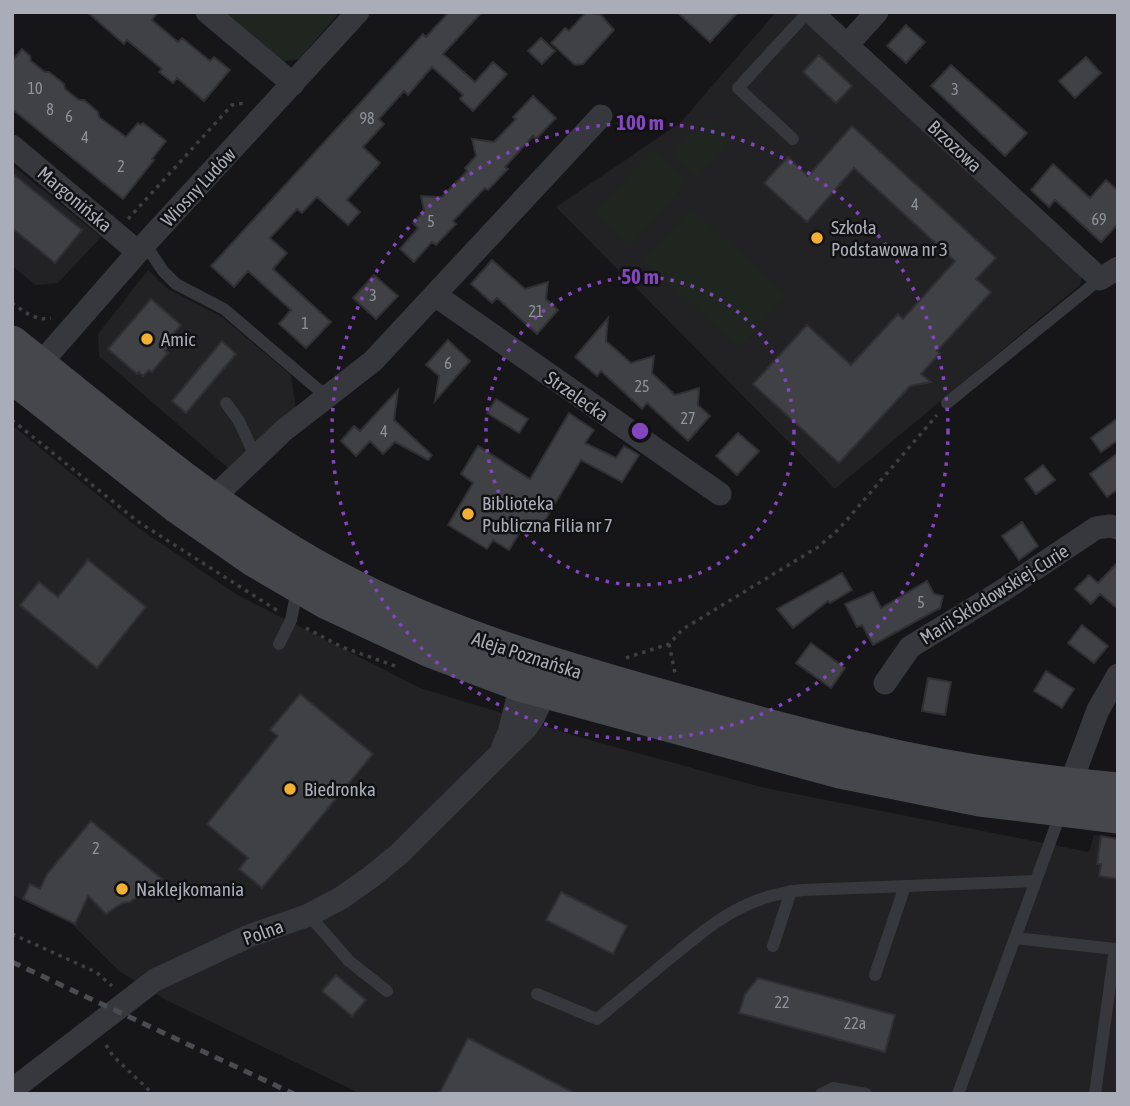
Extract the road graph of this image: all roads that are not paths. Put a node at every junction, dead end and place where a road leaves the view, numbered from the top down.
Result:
1 (207, 12) edge
2 (358, 12) edge
3 (809, 12) edge
4 (877, 12) edge
5 (847, 45) junction
6 (293, 84) junction
7 (601, 116) dead end
8 (793, 139) dead end
9 (12, 146) edge
10 (141, 248) junction
11 (1109, 273) edge
12 (435, 295) junction
13 (12, 342) edge
14 (26, 371) edge
15 (327, 397) junction
16 (226, 403) dead end
17 (947, 403) dead end
18 (255, 456) junction
19 (720, 494) dead end
20 (212, 499) junction
21 (1118, 528) edge
22 (297, 586) junction
23 (279, 644) dead end
24 (538, 675) junction
25 (1118, 675) edge
26 (885, 683) dead end
27 (1118, 789) edge
28 (1065, 798) junction
29 (1118, 817) edge
30 (1035, 881) junction
31 (905, 886) junction
32 (791, 891) junction
33 (309, 915) junction
34 (1015, 938) junction
35 (773, 946) dead end
36 (1116, 949) edge
37 (875, 975) dead end
38 (387, 991) dead end
39 (537, 994) dead end
40 (12, 1090) edge
41 (821, 1094) edge
42 (866, 1094) edge
43 (958, 1094) edge
44 (1095, 1094) edge

1 - 6 street
2 - 6 street, Wiosny Ludów
3 - 5 street, Brzozowa
3 - 8 lane
4 - 5 street
5 - 11 street, Brzozowa
6 - 10 street, Wiosny Ludów
7 - 12 street
9 - 10 street, Margonińska
10 - 14 street, Wiosny Ludów
10 - 15 lane
11 - 17 lane
12 - 15 street
12 - 19 street, Strzelecka
13 - 14 main road, Aleja Poznańska
14 - 20 main road, Aleja Poznańska
14 - 22 main road, Aleja Poznańska
15 - 18 street
16 - 18 lane
18 - 20 street
20 - 24 main road, Aleja Poznańska
21 - 26 street, Marii Skłodowskiej-Curie
22 - 23 lane
22 - 24 main road, Aleja Poznańska
24 - 28 main road, Aleja Poznańska
24 - 28 main road, Aleja Poznańska
24 - 33 street, Polna
25 - 28 street
27 - 28 main road, Aleja Poznańska
28 - 29 main road, Aleja Poznańska
28 - 30 lane
30 - 31 lane
30 - 34 lane
31 - 32 lane
31 - 37 lane
32 - 35 lane
32 - 39 lane
33 - 38 lane
33 - 40 street, Polna
34 - 36 lane
34 - 43 lane
36 - 44 lane
41 - 42 lane

